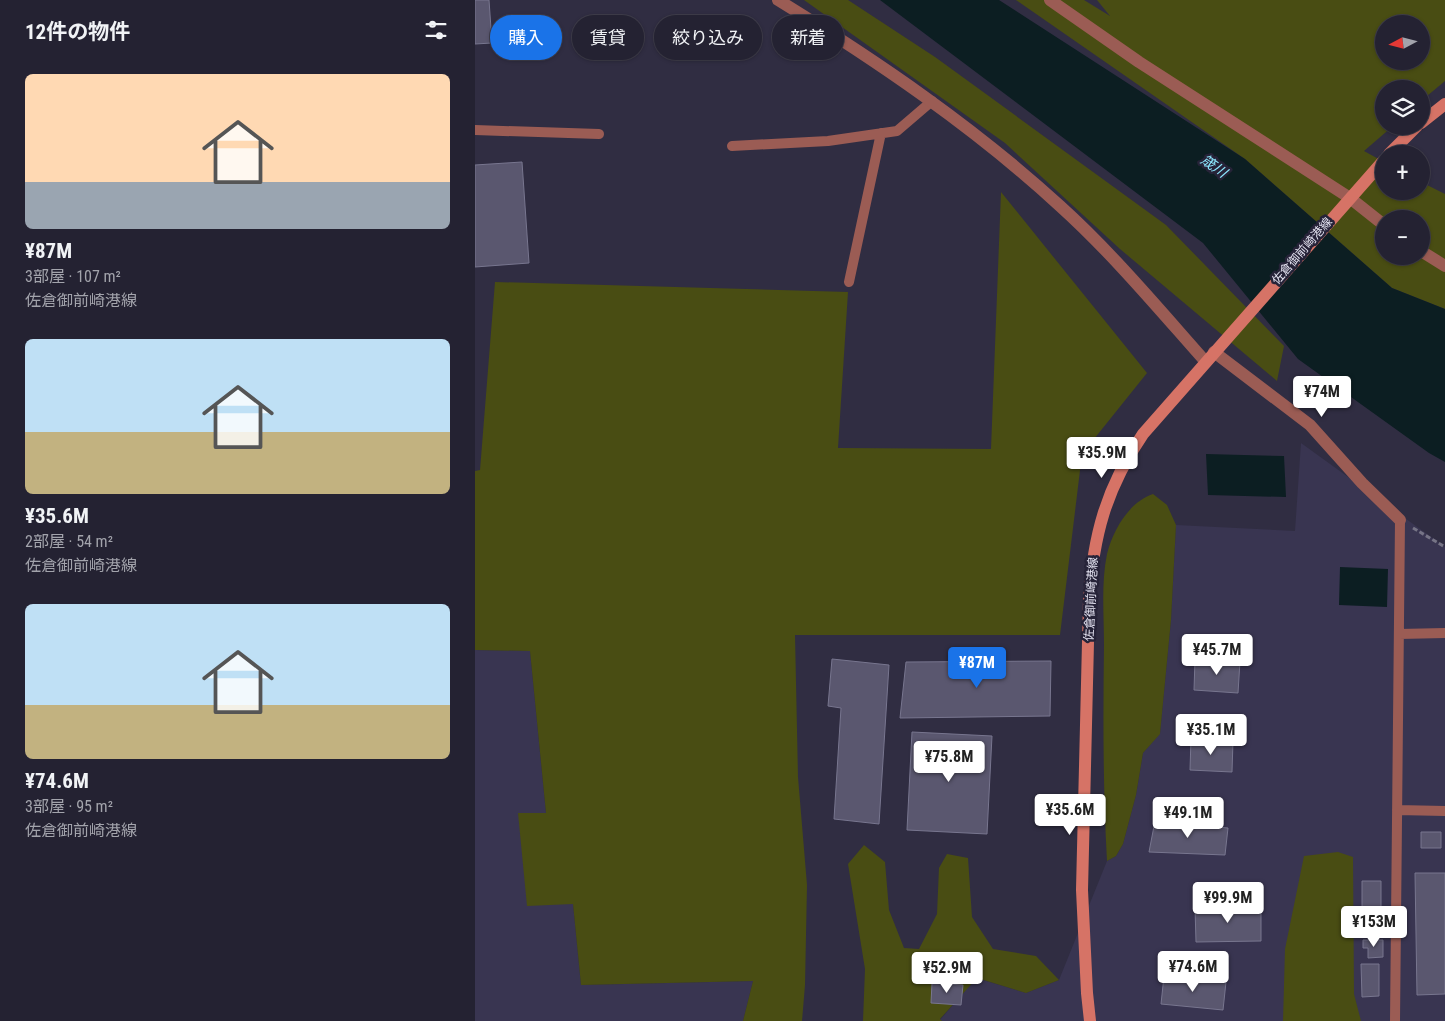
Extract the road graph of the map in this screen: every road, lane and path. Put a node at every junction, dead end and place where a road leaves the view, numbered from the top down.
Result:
1 (778, 0) edge
2 (1049, 0) edge
3 (932, 102) junction
4 (1445, 104) edge
5 (1430, 116) edge
6 (475, 130) edge
7 (881, 133) junction
8 (599, 134) dead end
9 (1408, 135) edge
10 (1398, 145) edge
11 (732, 146) dead end
12 (1375, 170) edge
13 (1347, 201) junction
14 (1375, 219) edge
15 (1430, 257) edge
16 (1445, 266) edge
17 (849, 282) dead end
18 (1210, 356) junction
19 (1400, 520) junction
20 (1445, 547) edge
21 (1445, 633) edge
22 (1399, 634) junction
23 (1397, 810) junction
24 (1445, 811) edge
25 (1091, 1021) edge
26 (1395, 1021) edge

1 - 3 street
2 - 13 street
3 - 7 lane
3 - 18 street
4 - 5 main road
6 - 8 lane
7 - 11 lane
7 - 17 lane
9 - 10 main road
12 - 13 main road, 佐倉御前崎港線
13 - 14 street
13 - 18 main road, 佐倉御前崎港線
15 - 16 street
18 - 19 street
18 - 25 main road, 佐倉御前崎港線
19 - 20 path
19 - 22 lane
21 - 22 lane
22 - 23 lane
23 - 24 lane
23 - 26 lane

